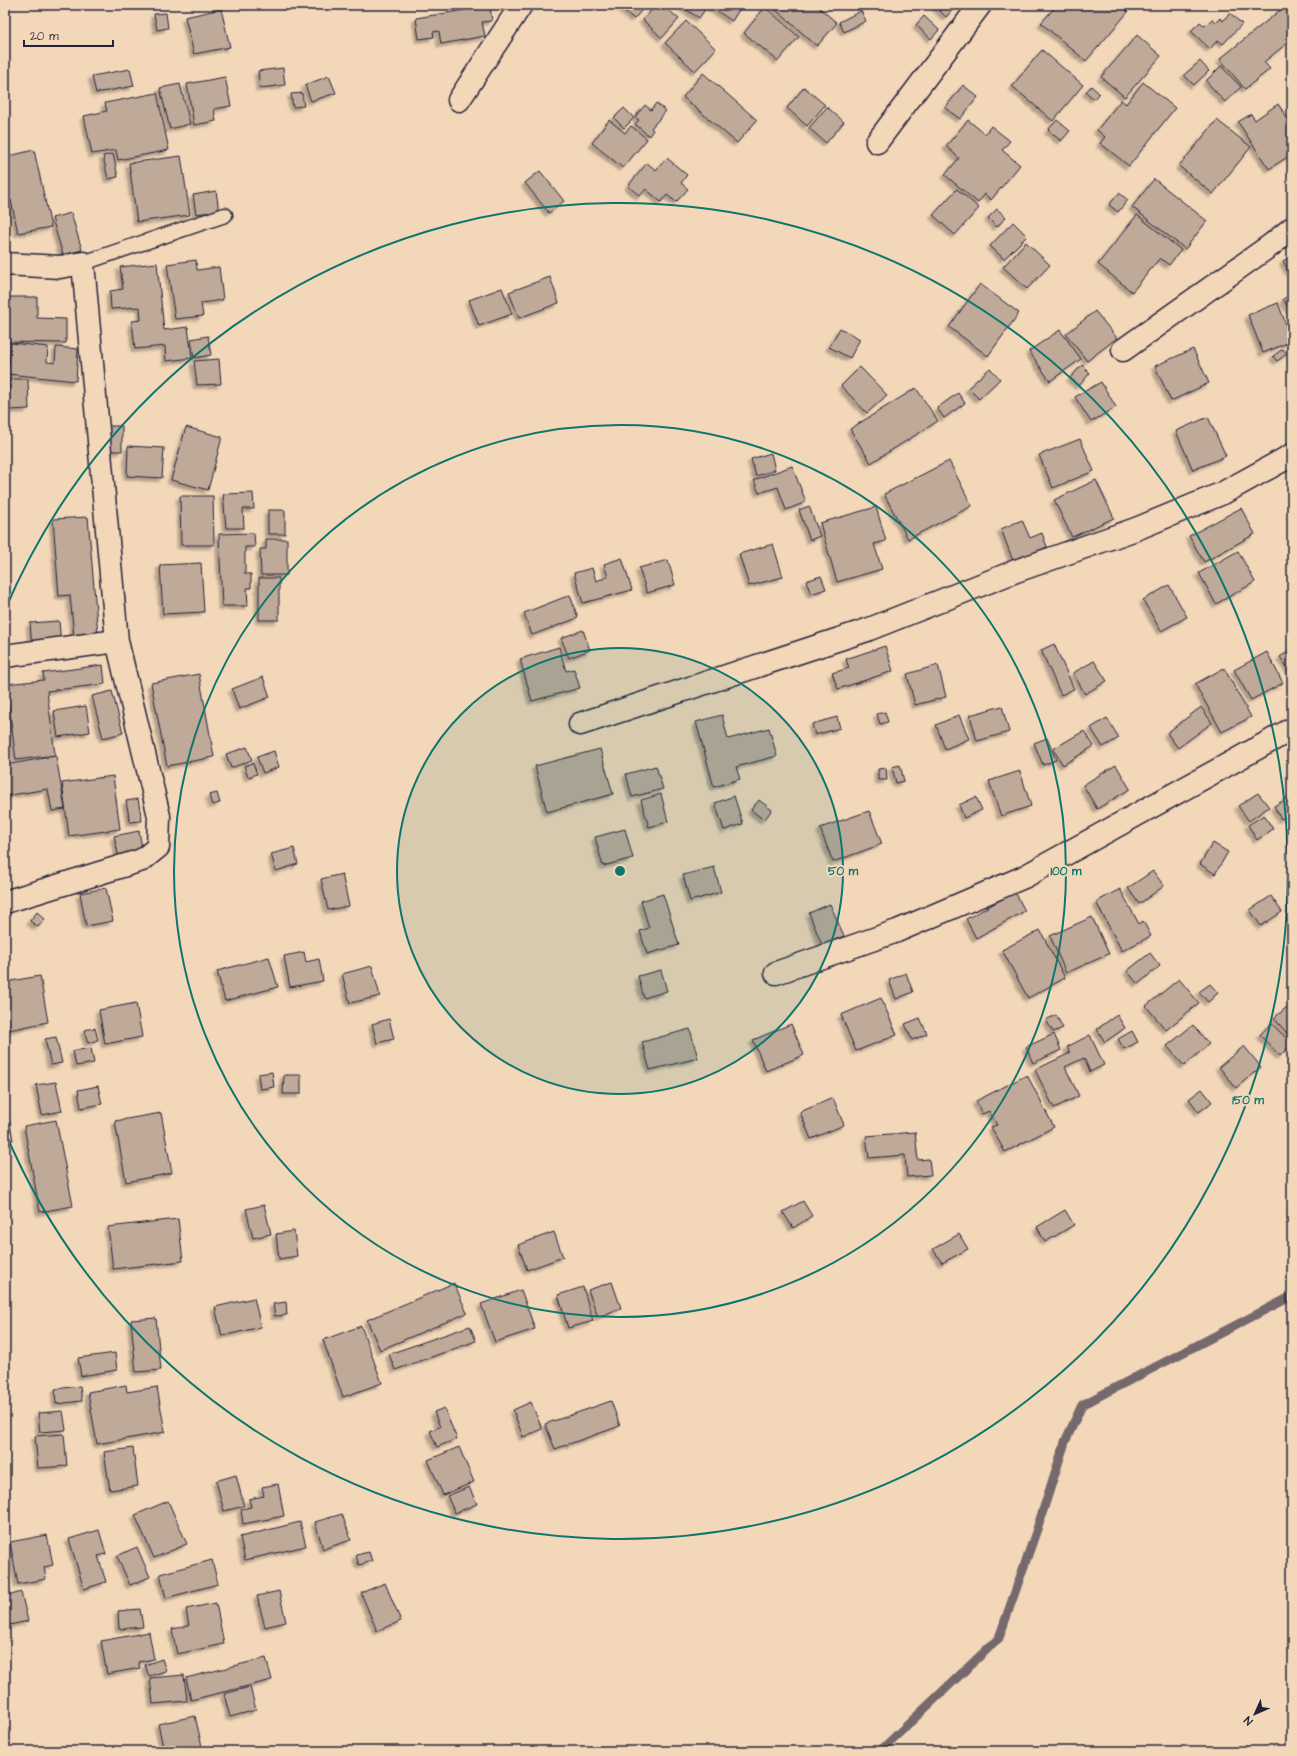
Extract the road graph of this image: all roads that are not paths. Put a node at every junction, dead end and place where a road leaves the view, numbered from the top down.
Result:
1 (521, 5) edge
2 (980, 5) edge
3 (459, 100) dead end
4 (877, 142) dead end
5 (225, 215) dead end
6 (1292, 228) edge
7 (83, 262) junction
8 (5, 264) edge
9 (1123, 350) dead end
10 (1292, 455) edge
11 (117, 641) junction
12 (5, 656) edge
13 (580, 724) dead end
14 (1292, 729) edge
15 (5, 902) edge
16 (776, 973) dead end

1 - 3 street
2 - 4 street
5 - 7 lane
6 - 9 street
7 - 8 street
7 - 11 street
10 - 13 street
11 - 12 street
11 - 15 street
14 - 16 street

